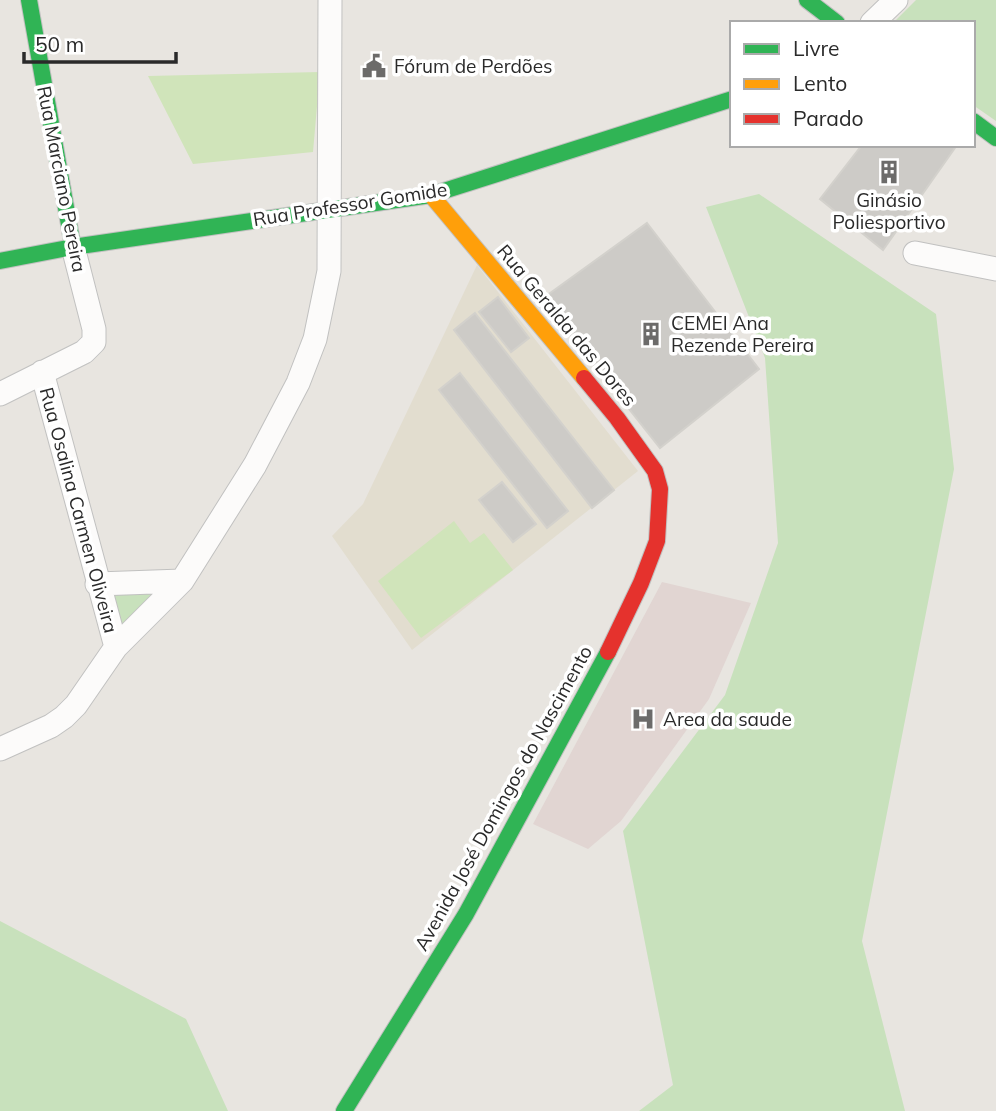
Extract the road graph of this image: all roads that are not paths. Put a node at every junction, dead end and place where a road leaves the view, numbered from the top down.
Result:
1 (29, 0) edge
2 (330, 0) edge
3 (807, 0) edge
4 (896, 0) edge
5 (834, 21) edge
6 (874, 21) edge
7 (730, 100) edge
8 (975, 122) edge
9 (996, 138) edge
10 (431, 195) junction
11 (328, 209) junction
12 (73, 247) junction
13 (915, 253) dead end
14 (0, 261) edge
15 (996, 269) edge
16 (42, 372) junction
17 (0, 394) edge
18 (660, 489) joint
19 (182, 581) junction
20 (97, 584) junction
21 (116, 647) junction
22 (0, 749) edge
23 (344, 1111) edge

1 - 12 street, Rua Marciano Pereira
2 - 11 street
3 - 5 street
4 - 6 street
7 - 10 street, Rua Professor Gomide
8 - 9 street
10 - 11 street, Rua Professor Gomide
10 - 18 street, Rua Geralda das Dores
11 - 12 street, Rua Professor Gomide
11 - 19 street
12 - 14 street, Rua Professor Gomide
12 - 16 street, Rua Marciano Pereira
13 - 15 street
16 - 17 street
16 - 20 street, Rua Osalina Carmen Oliveira
18 - 23 street, Avenida José Domingos do Nascimento
19 - 20 street
19 - 21 street
20 - 21 street, Rua Osalina Carmen Oliveira
21 - 22 street

